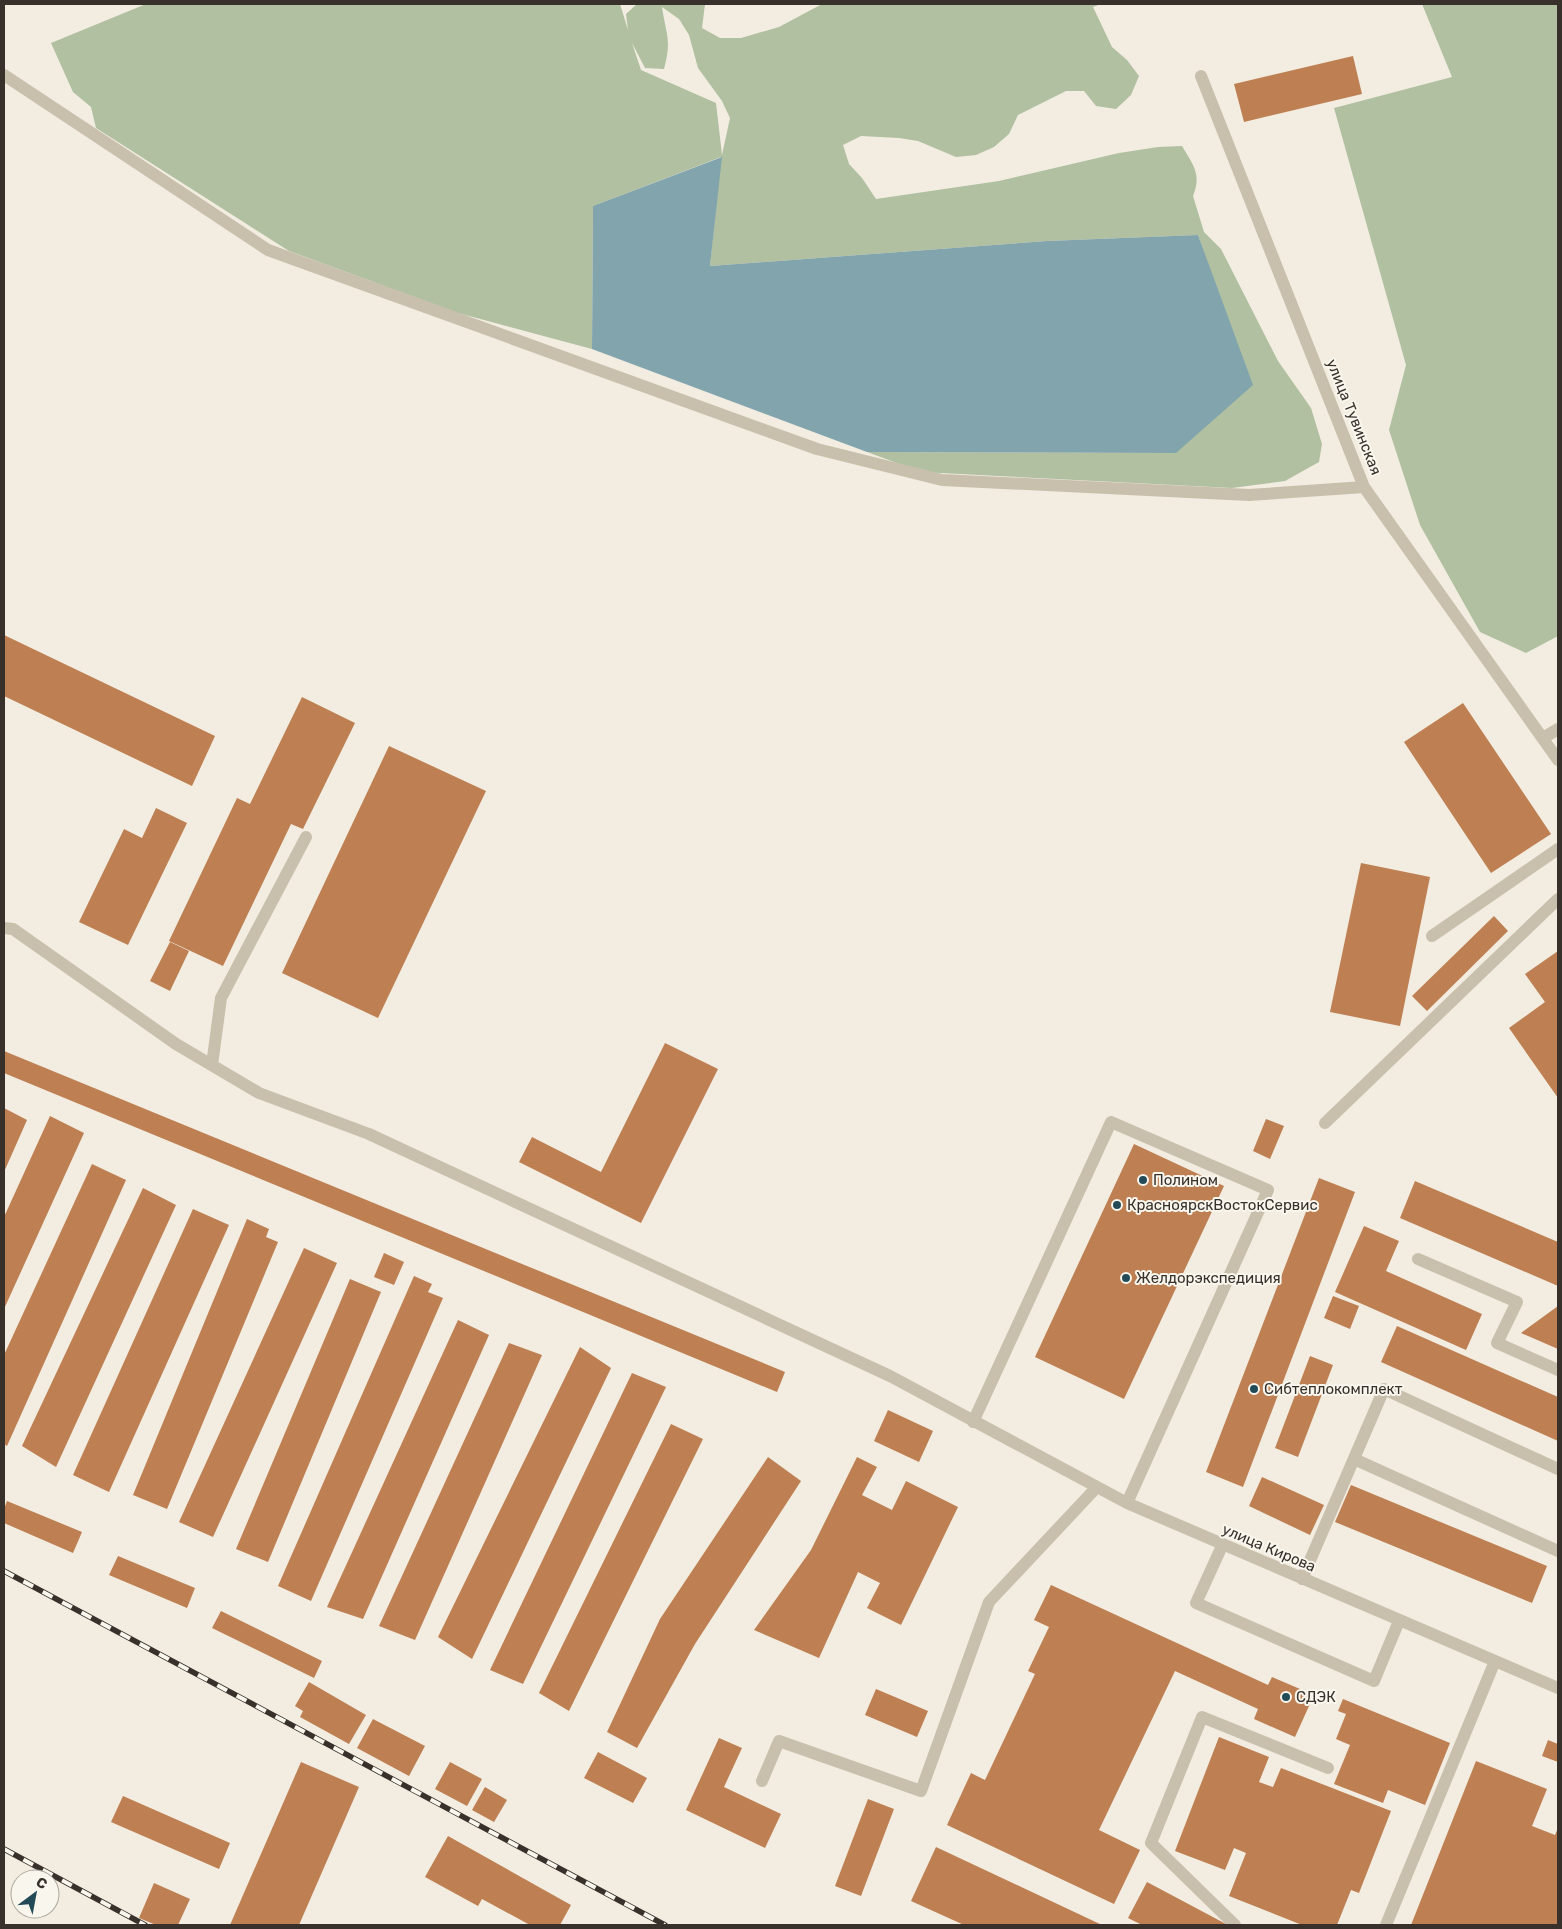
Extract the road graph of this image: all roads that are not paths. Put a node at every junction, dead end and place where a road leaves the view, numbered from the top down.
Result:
1 (4, 76) edge
2 (1201, 76) dead end
3 (1364, 487) junction
4 (1558, 728) edge
5 (1543, 738) junction
6 (1558, 760) edge
7 (306, 837) dead end
8 (1558, 849) edge
9 (1558, 900) edge
10 (4, 928) edge
11 (1432, 936) dead end
12 (212, 1065) junction
13 (1325, 1123) dead end
14 (1418, 1259) dead end
15 (1558, 1370) edge
16 (973, 1422) junction
17 (1354, 1459) junction
18 (1558, 1469) edge
19 (1096, 1488) junction
20 (1126, 1503) junction
21 (1222, 1546) junction
22 (1558, 1551) edge
23 (1302, 1579) junction
24 (1399, 1621) junction
25 (1495, 1661) junction
26 (1558, 1688) edge
27 (1328, 1768) dead end
28 (762, 1781) dead end
29 (1235, 1925) edge
30 (1386, 1925) edge

1 - 3 street
2 - 3 street, улица Тувинская
3 - 5 street, улица Тувинская
4 - 5 street
5 - 6 street, улица Тувинская
7 - 12 street
8 - 11 street
9 - 13 street
10 - 12 street, улица Кирова
12 - 16 street, улица Кирова
14 - 15 street
16 - 19 street, улица Кирова
16 - 20 street
17 - 18 street
17 - 22 street
17 - 23 street
19 - 20 street, улица Кирова
19 - 28 street
20 - 21 street, улица Кирова
21 - 23 street, улица Кирова
21 - 24 street
23 - 24 street, улица Кирова
24 - 25 street, улица Кирова
25 - 26 street, улица Кирова
25 - 30 street
27 - 29 street

